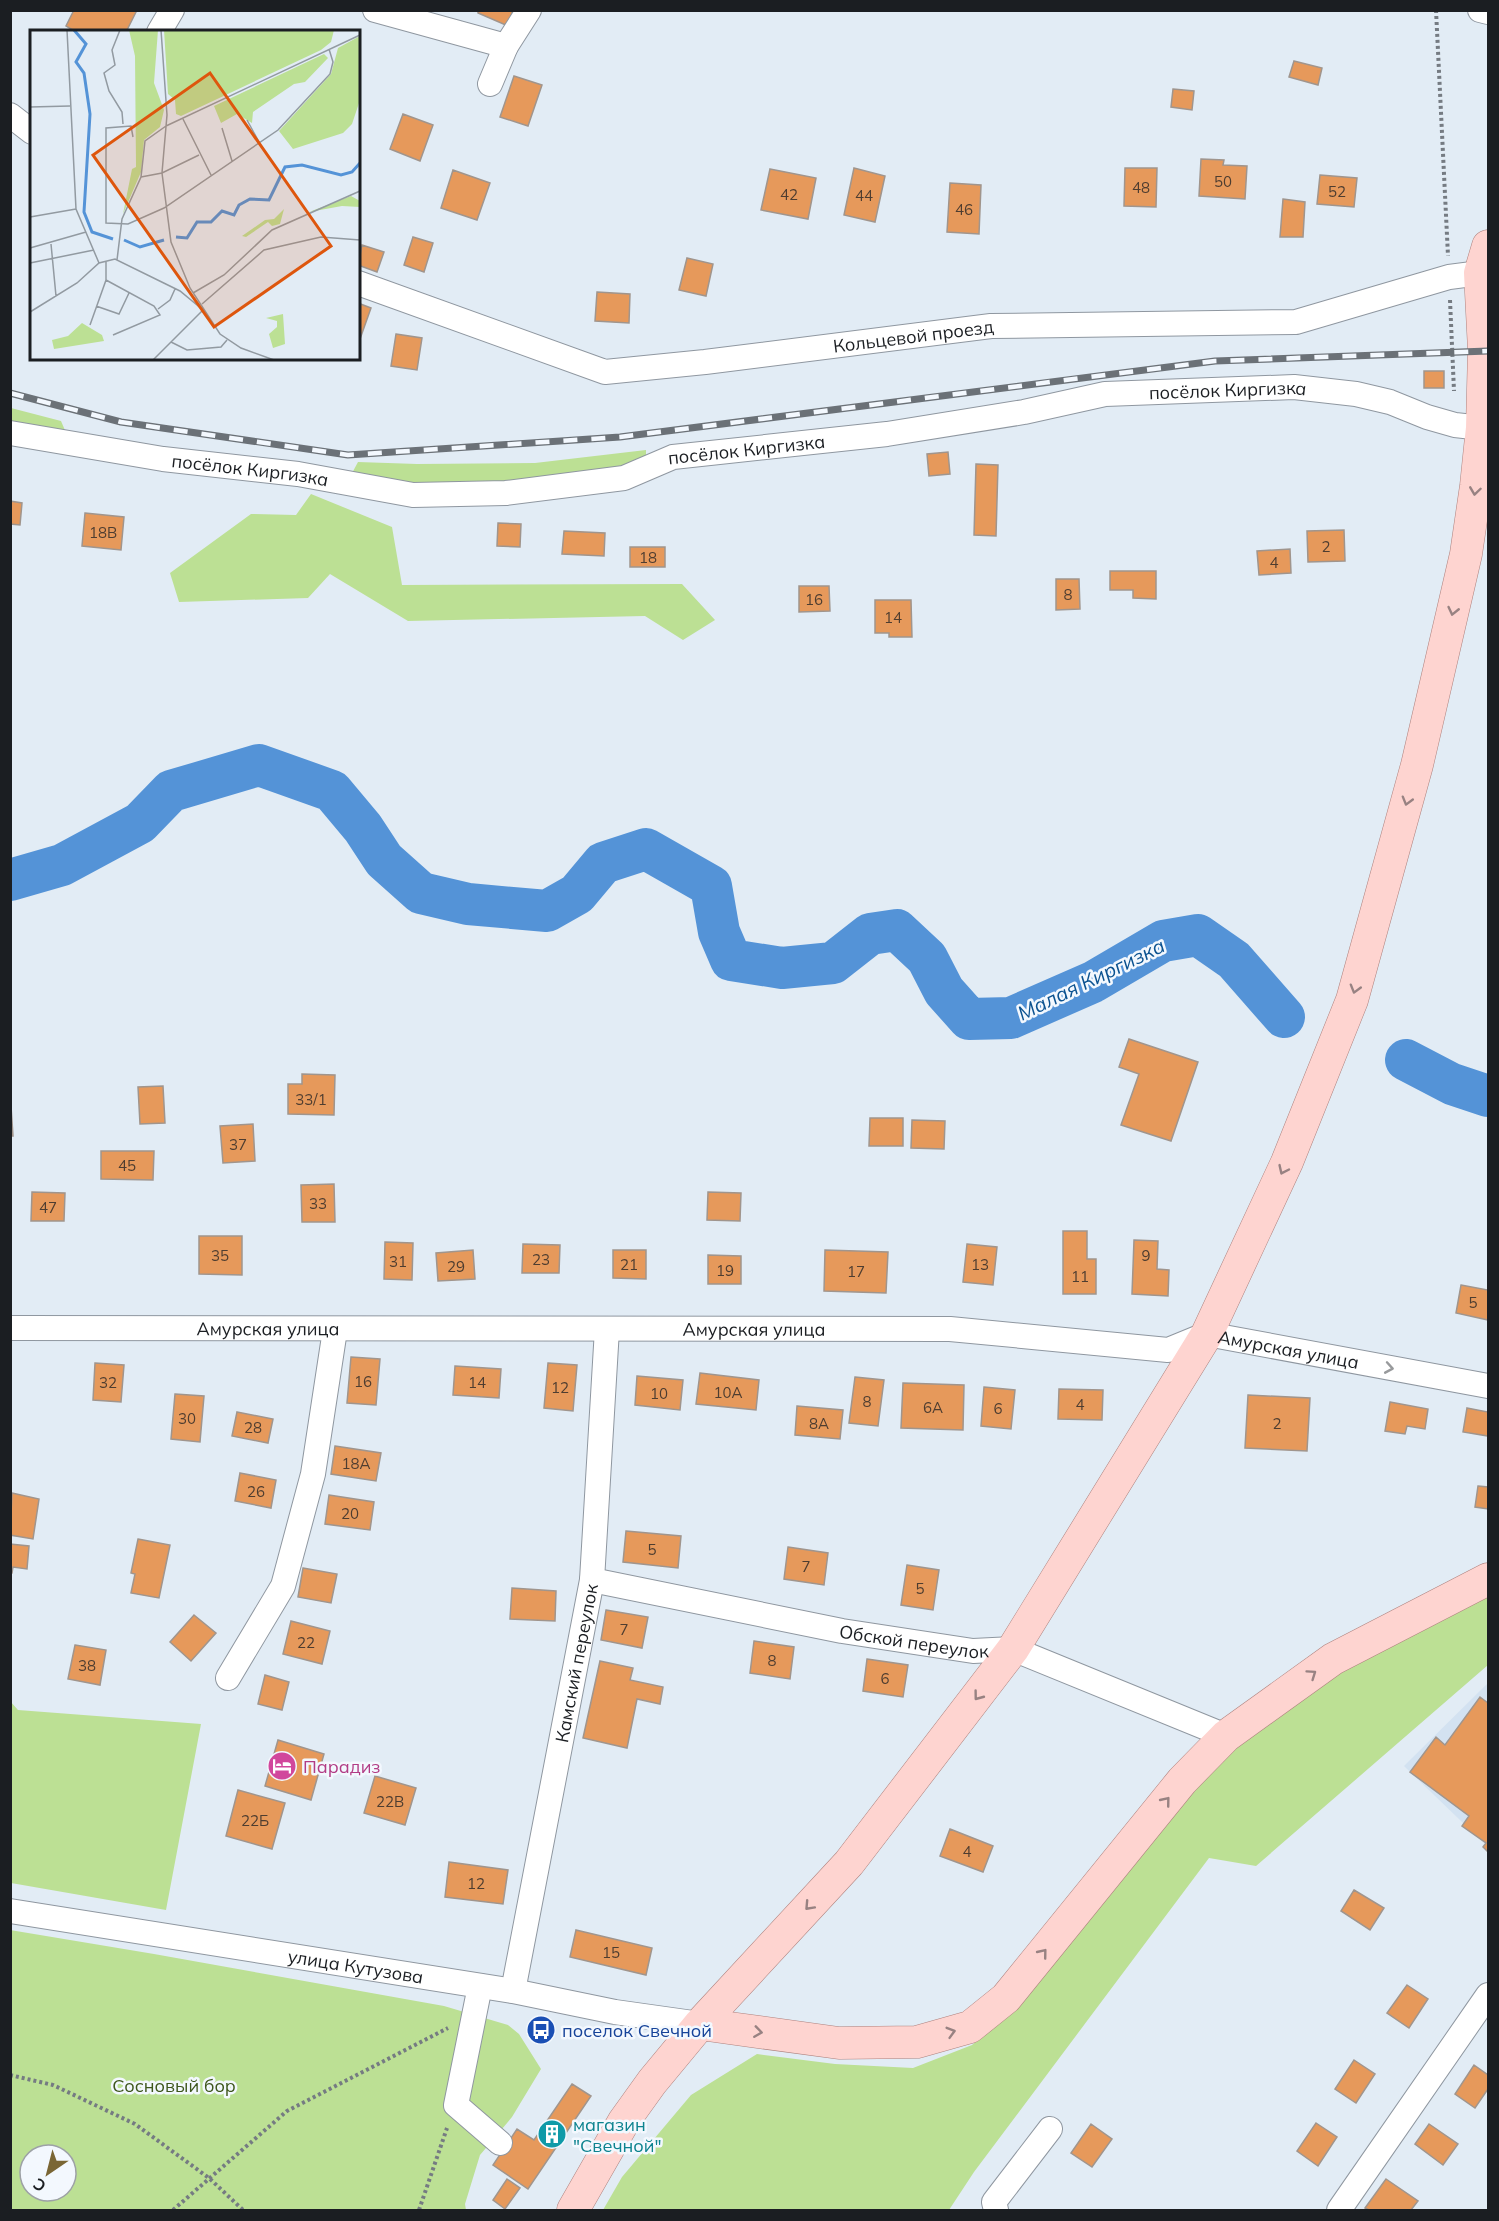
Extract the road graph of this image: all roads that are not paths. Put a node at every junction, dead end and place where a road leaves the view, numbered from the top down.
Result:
1 (172, 10) edge
2 (375, 10) edge
3 (529, 10) edge
4 (1480, 10) edge
5 (1488, 12) edge
6 (160, 30) edge
7 (506, 46) junction
8 (490, 84) dead end
9 (10, 115) edge
10 (30, 130) edge
11 (1484, 259) edge
12 (360, 284) edge
13 (1468, 426) junction
14 (10, 433) edge
15 (1488, 519) edge
16 (1466, 554) junction
17 (10, 1328) edge
18 (335, 1329) junction
19 (607, 1329) junction
20 (1207, 1334) junction
21 (1488, 1386) edge
22 (592, 1580) junction
23 (1488, 1580) edge
24 (1013, 1649) junction
25 (228, 1678) dead end
26 (1226, 1736) junction
27 (10, 1911) edge
28 (480, 1986) junction
29 (513, 1991) junction
30 (1488, 1995) edge
31 (700, 2024) junction
32 (1050, 2129) dead end
33 (500, 2143) dead end
34 (573, 2211) edge
35 (996, 2211) edge
36 (1339, 2211) edge

1 - 6 street
2 - 7 street
3 - 7 street
4 - 5 street
7 - 8 street
9 - 10 street
11 - 12 street, Кольцевой проезд
11 - 13 main road
13 - 14 street, посёлок Киргизка
13 -> 16 main road
15 - 16 main road
16 -> 20 main road
17 - 18 street, Амурская улица
18 - 19 street, Амурская улица
18 - 25 street
19 - 20 street, Амурская улица
19 - 22 street, Камский переулок
20 -> 21 street, Амурская улица
20 - 24 main road
22 - 24 street, Обской переулок
22 - 29 street, Камский переулок
26 -> 23 main road
24 - 26 street, Обской переулок
24 -> 31 main road
31 -> 26 main road
27 - 28 street, улица Кутузова
28 - 29 street, улица Кутузова
28 - 33 street
29 - 31 street, улица Кутузова
30 - 36 street
31 - 34 main road
32 - 35 street

